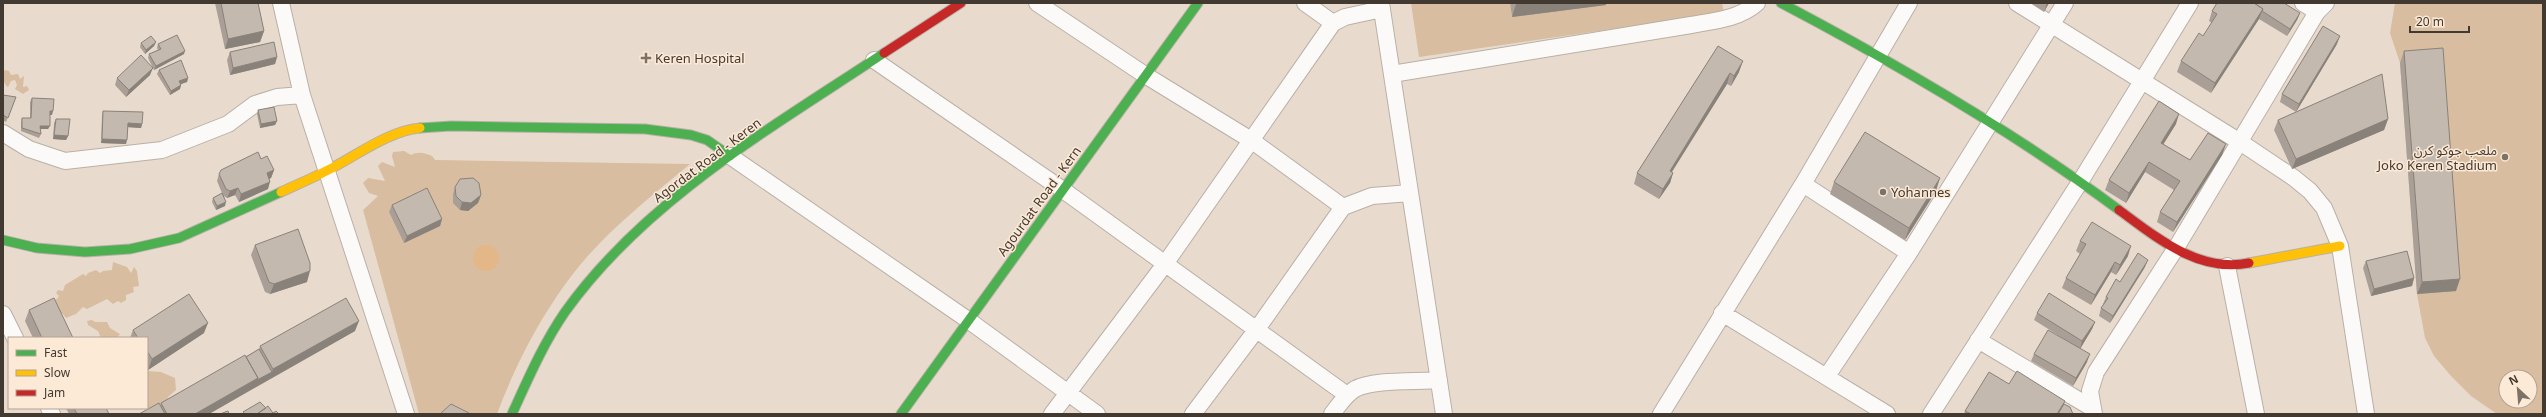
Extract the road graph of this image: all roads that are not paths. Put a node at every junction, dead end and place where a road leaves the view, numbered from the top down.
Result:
1 (282, 3) edge
2 (961, 3) edge
3 (1037, 3) edge
4 (1198, 3) edge
5 (1306, 3) edge
6 (1756, 3) edge
7 (1781, 3) edge
8 (1910, 3) edge
9 (2017, 3) edge
10 (2065, 3) edge
11 (2190, 3) edge
12 (2303, 3) edge
13 (1382, 6) edge
14 (2322, 8) edge
15 (1333, 23) junction
16 (2051, 25) junction
17 (1876, 56) junction
18 (874, 60) junction
19 (1392, 74) junction
20 (1146, 75) junction
21 (2142, 82) junction
22 (302, 95) junction
23 (1989, 124) junction
24 (3, 133) edge
25 (1252, 140) junction
26 (2240, 142) junction
27 (730, 156) junction
28 (327, 171) junction
29 (2080, 182) junction
30 (1803, 184) junction
31 (1063, 190) junction
32 (1410, 193) junction
33 (1343, 207) junction
34 (3, 240) edge
35 (2340, 246) junction
36 (2176, 248) junction
37 (1909, 253) junction
38 (1165, 264) junction
39 (2227, 266) junction
40 (3, 314) edge
41 (1722, 314) junction
42 (968, 320) junction
43 (1256, 330) junction
44 (14, 337) edge
45 (1978, 340) junction
46 (1827, 376) junction
47 (1439, 380) junction
48 (1067, 393) junction
49 (1347, 395) junction
50 (2093, 411) edge
51 (406, 414) edge
52 (512, 414) edge
53 (901, 414) edge
54 (1052, 414) edge
55 (1097, 414) edge
56 (1193, 414) edge
57 (1332, 414) edge
58 (1444, 414) edge
59 (1661, 414) edge
60 (1887, 414) edge
61 (1931, 414) edge
62 (2256, 414) edge
63 (2366, 414) edge

1 - 22 street
2 - 18 main road, Agordat Road - Keren
3 - 20 street
4 - 20 main road, Agourdat Road - Kern
5 - 15 street
6 - 19 street
7 - 17 main road
8 - 17 street
9 - 16 street
10 - 16 street
11 - 21 street
12 - 14 street
13 - 15 street
13 - 19 street
14 - 26 street
15 - 25 street
16 - 21 street
16 - 23 street
17 - 23 main road
17 - 30 street
18 - 27 main road, Agordat Road - Keren
18 - 31 street
19 - 32 street
20 - 25 street
20 - 31 main road, Agourdat Road - Kern
21 - 26 street
21 - 29 street
22 - 24 street
22 - 28 street
23 - 29 main road
23 - 37 street
25 - 33 street
25 - 38 street
26 - 35 street
26 - 36 street
27 - 28 main road
27 - 42 street
27 - 52 main road, Agordat Road - Keren
28 - 34 main road
28 - 51 street
29 - 36 main road
29 - 45 street
30 - 37 street
30 - 41 street
31 - 38 street
31 - 42 main road, Agourdat Road - Kern
32 - 33 street
32 - 47 street
33 - 43 street
35 - 39 main road
35 - 63 street
36 - 39 main road
36 - 50 street
37 - 46 street
38 - 43 street
38 - 48 street
39 - 62 street
40 - 44 street
41 - 46 street
41 - 59 street
42 - 48 street
42 - 53 main road, Agourdat Road - Kern
43 - 49 street
43 - 56 street
45 - 50 street
45 - 61 street
46 - 60 street
47 - 49 street
47 - 58 street
48 - 54 street
48 - 55 street
49 - 57 street

